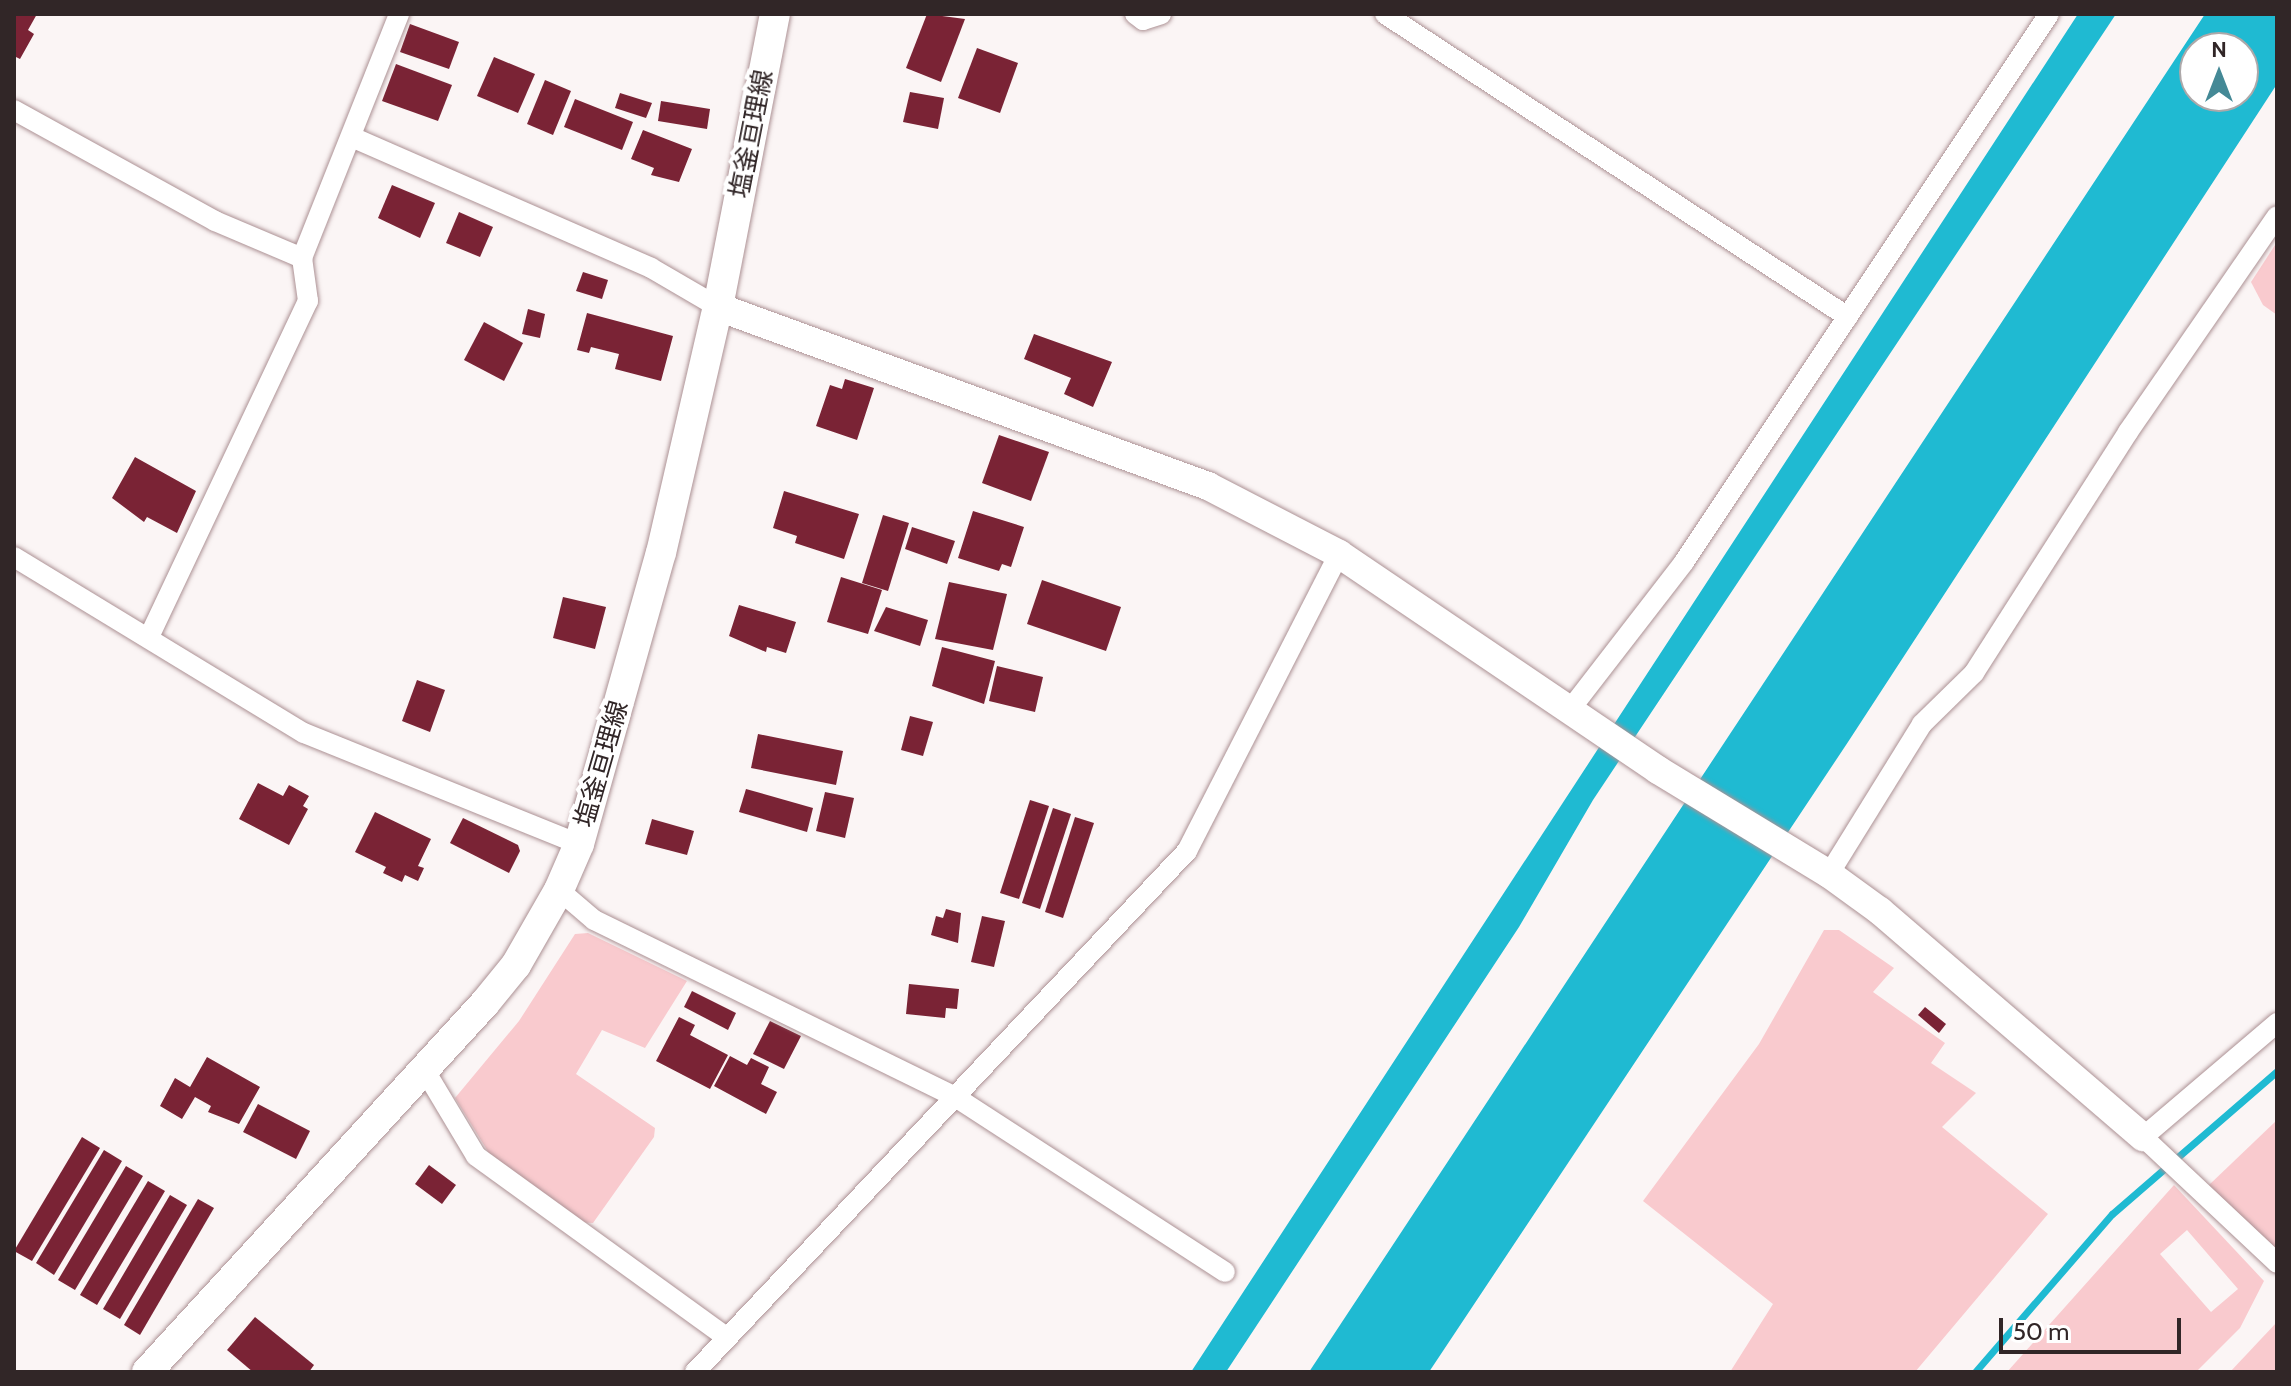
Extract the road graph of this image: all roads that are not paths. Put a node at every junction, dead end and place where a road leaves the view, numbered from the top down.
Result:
1 (399, 14) edge
2 (775, 14) edge
3 (1135, 14) edge
4 (1161, 14) edge
5 (1385, 14) edge
6 (2049, 14) edge
7 (14, 110) edge
8 (354, 138) junction
9 (2277, 216) edge
10 (302, 258) junction
11 (718, 307) junction
12 (1848, 317) junction
13 (1339, 554) junction
14 (14, 557) edge
15 (149, 637) junction
16 (1573, 713) junction
17 (579, 844) junction
18 (1829, 874) junction
19 (559, 890) junction
20 (2277, 1023) edge
21 (424, 1069) junction
22 (954, 1096) junction
23 (2148, 1142) junction
24 (2277, 1263) edge
25 (1225, 1272) dead end
26 (727, 1338) junction
27 (147, 1372) edge
28 (695, 1372) edge

1 - 8 street
2 - 11 main road, 塩釜亘理線
3 - 4 street
5 - 12 street
6 - 12 street
7 - 10 street
8 - 10 street
8 - 11 street
9 - 18 street
10 - 15 street
11 - 13 street
11 - 17 main road, 塩釜亘理線
12 - 16 street
13 - 16 street
13 - 22 street
14 - 15 street
15 - 17 street
16 - 18 street
17 - 19 main road, 塩釜亘理線
18 - 23 street
19 - 21 main road, 塩釜亘理線
19 - 22 street
20 - 23 street
21 - 26 street
21 - 27 main road, 塩釜亘理線
22 - 25 street
22 - 26 street
23 - 24 street
26 - 28 street

